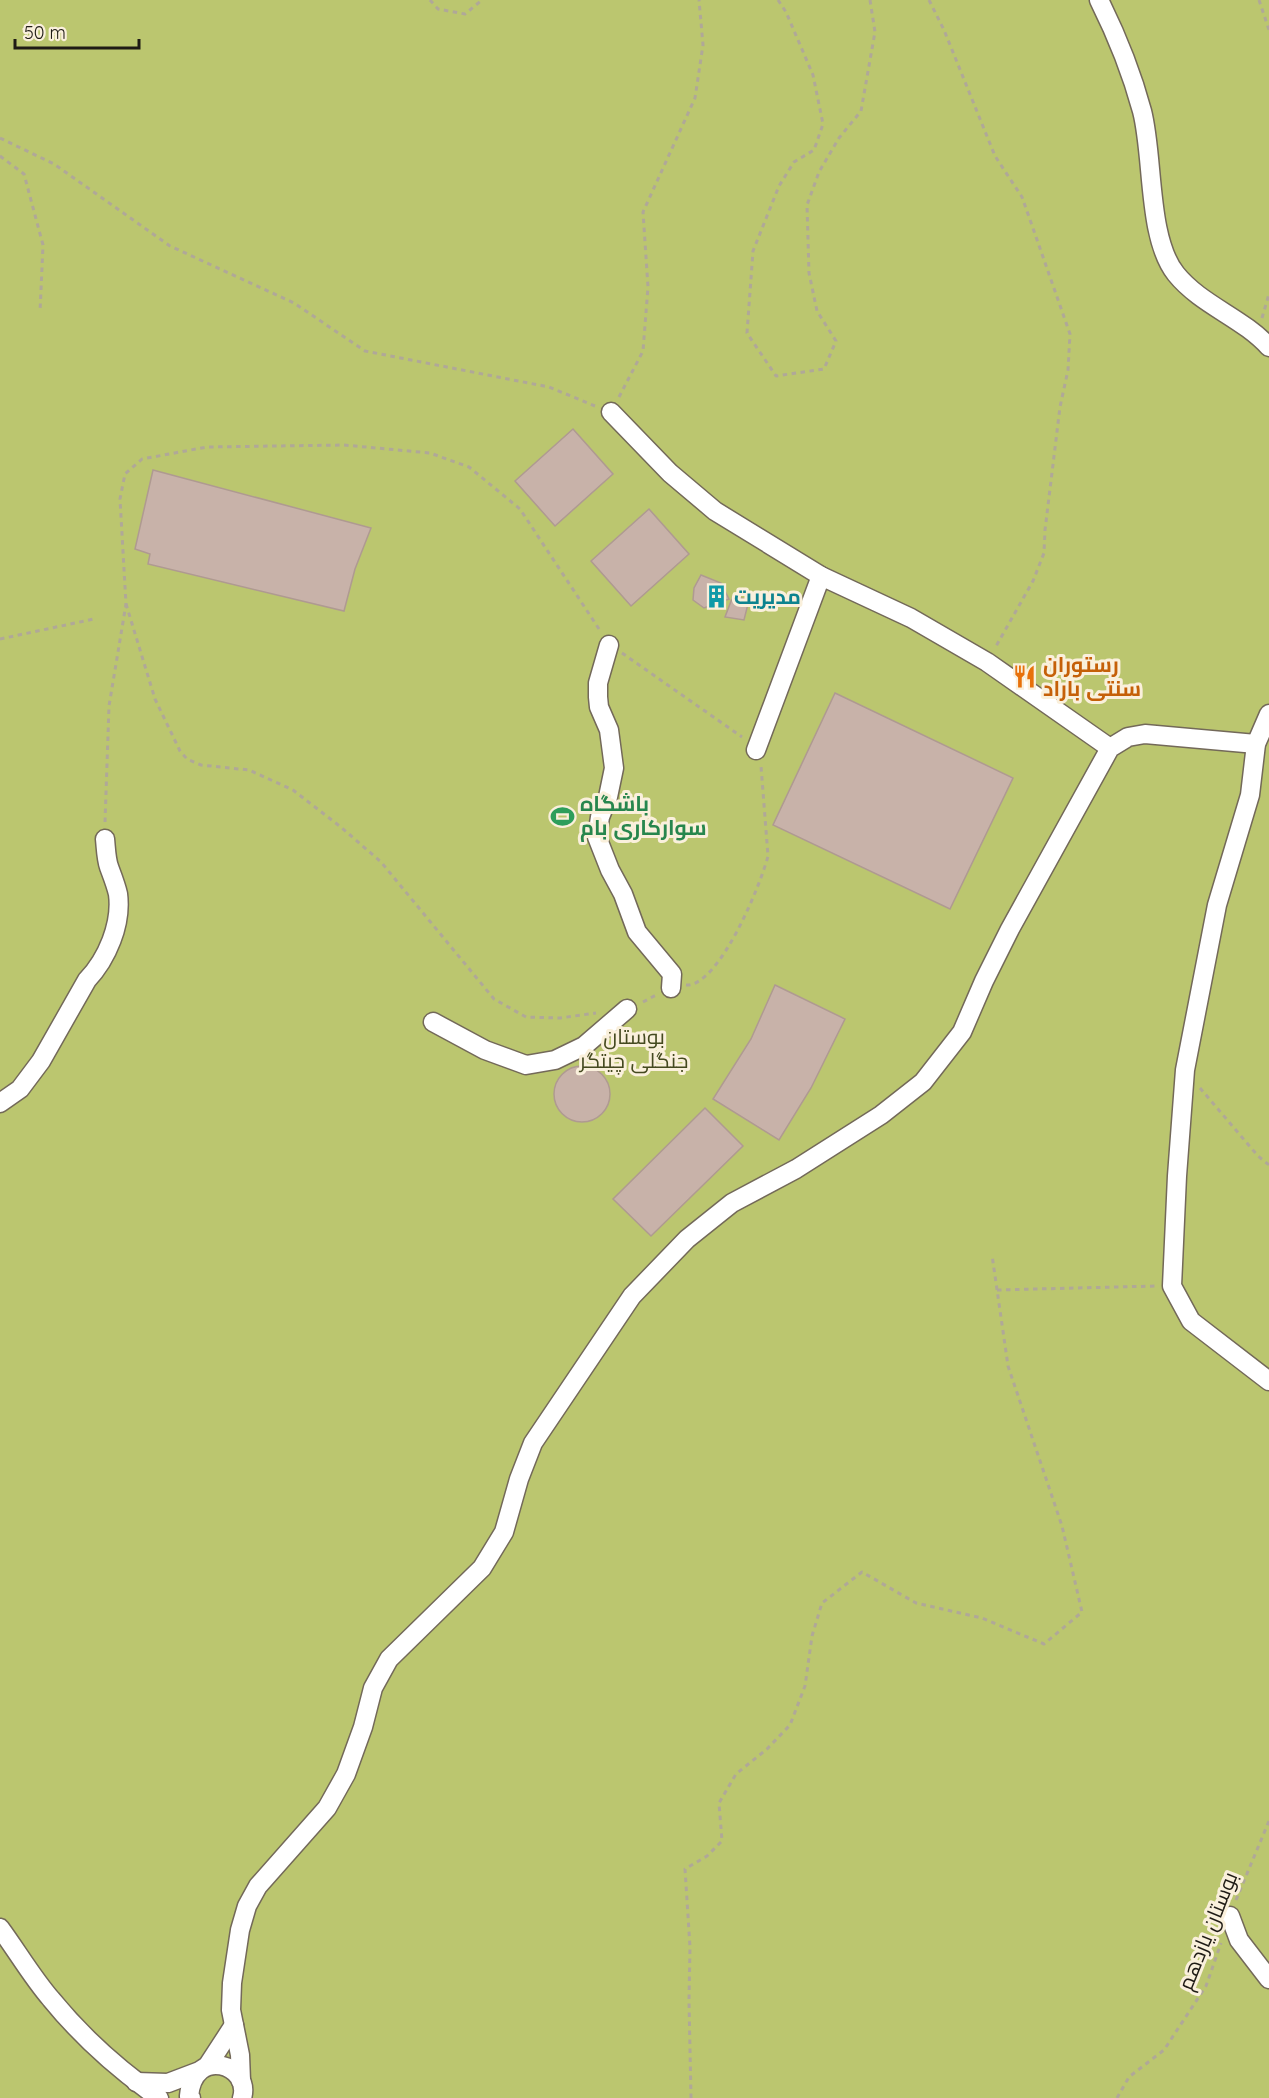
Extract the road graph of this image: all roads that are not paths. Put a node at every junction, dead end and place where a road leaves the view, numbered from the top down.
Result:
1 (1099, 0) edge
2 (1263, 340) edge
3 (611, 412) road end
4 (821, 576) junction
5 (609, 645) road end
6 (1269, 714) edge
7 (1256, 744) junction
8 (1110, 748) junction
9 (756, 750) road end
10 (105, 839) road end
11 (672, 988) road end
12 (627, 1009) road end
13 (433, 1022) dead end
14 (0, 1102) edge
15 (1269, 1381) edge
16 (1230, 1916) road end
17 (0, 1928) edge
18 (1269, 1979) edge
19 (234, 2025) junction
20 (203, 2069) junction
21 (136, 2082) junction
22 (241, 2089) edge
23 (159, 2098) edge
24 (191, 2098) edge

1 - 2 street
3 - 4 street
4 - 8 street
4 - 9 street
5 - 11 street
6 - 7 street
7 - 8 street
7 - 15 street
8 - 19 street
10 - 14 street
12 - 13 street
16 - 18 street
17 - 21 street
19 - 20 street
19 - 22 street
20 - 21 street
20 - 22 street
20 - 24 street
21 - 23 street

